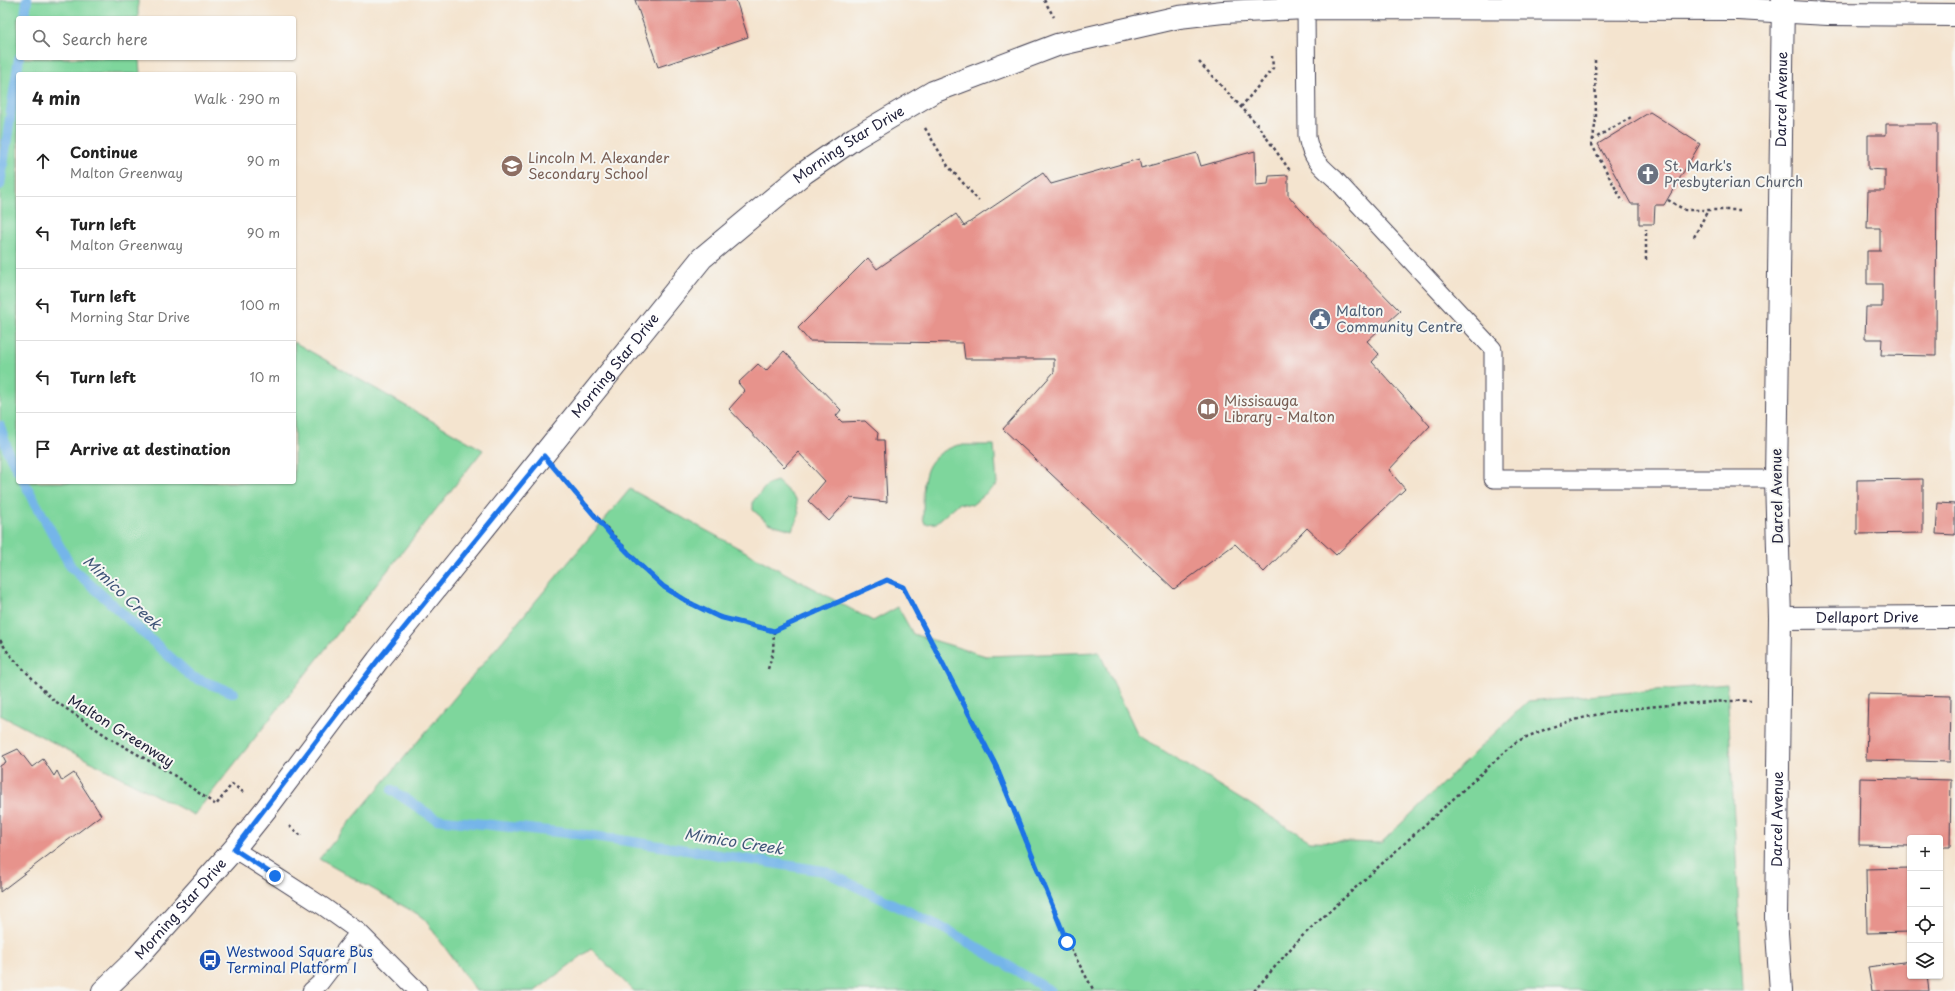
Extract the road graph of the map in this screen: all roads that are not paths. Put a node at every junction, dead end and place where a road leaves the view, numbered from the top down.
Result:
1 (1385, 4) edge
2 (1783, 5) edge
3 (1306, 8) junction
4 (1955, 15) edge
5 (1776, 479) junction
6 (1780, 618) junction
7 (1955, 618) edge
8 (234, 849) junction
9 (359, 932) junction
10 (103, 991) edge
11 (311, 991) edge
12 (418, 991) edge
13 (1781, 991) edge

1 - 2 street, Morning Star Drive
1 - 3 street, Morning Star Drive
2 - 4 street, Morning Star Drive
2 - 5 street, Darcel Avenue
3 - 5 lane
3 - 8 street, Morning Star Drive
5 - 6 street, Darcel Avenue
6 - 7 street, Dellaport Drive
6 - 13 street, Darcel Avenue
8 - 9 lane
8 - 10 street, Morning Star Drive
9 - 11 lane
9 - 12 lane

